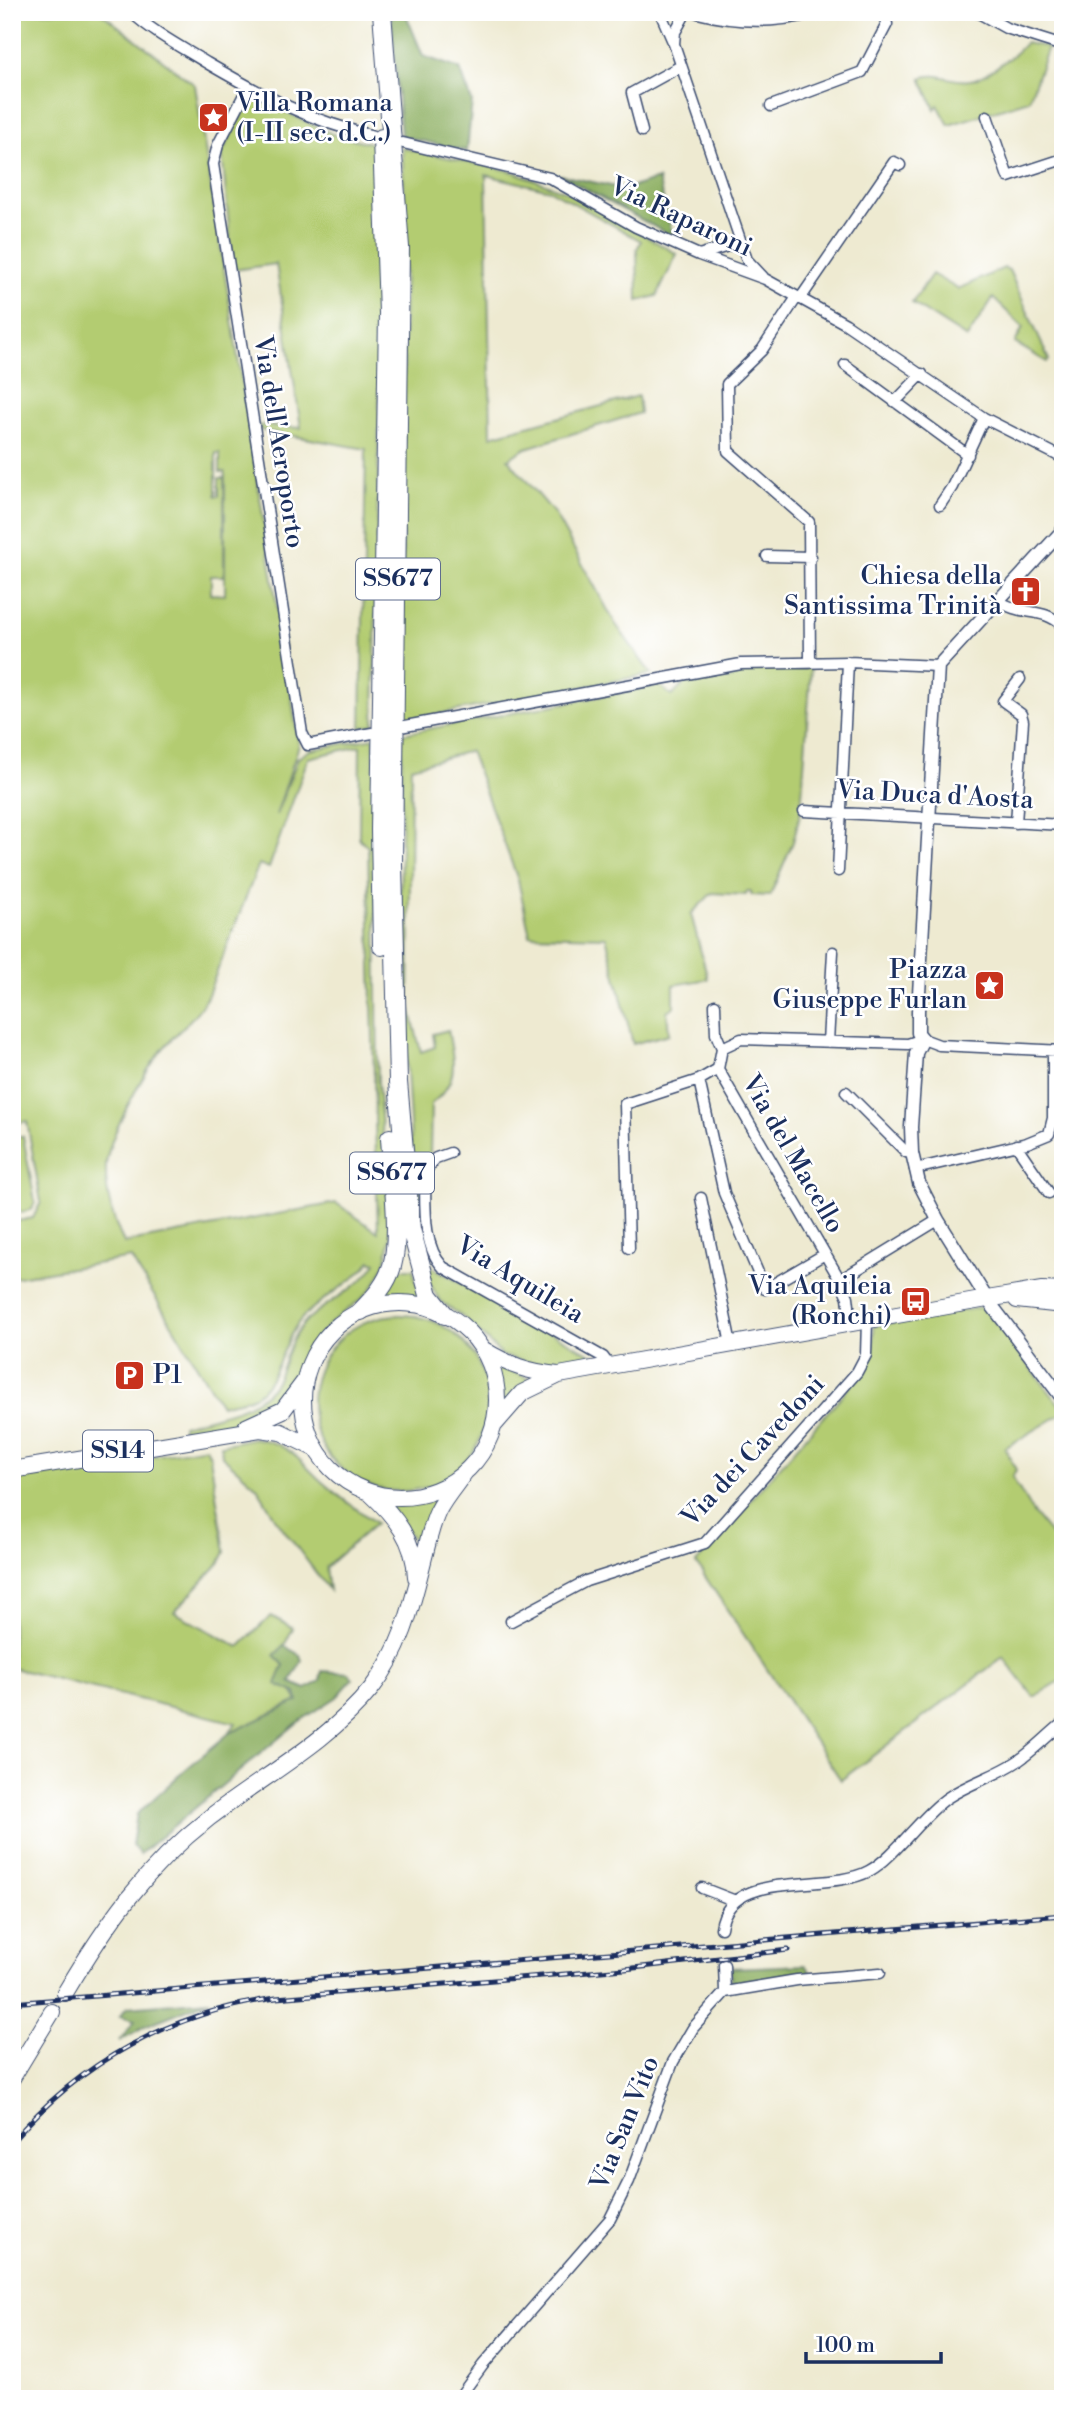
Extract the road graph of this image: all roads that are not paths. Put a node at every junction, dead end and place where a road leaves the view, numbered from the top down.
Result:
1 (131, 12) edge
2 (371, 12) edge
3 (382, 12) edge
4 (660, 12) edge
5 (671, 12) edge
6 (686, 12) edge
7 (698, 12) edge
8 (815, 12) edge
9 (882, 12) edge
10 (977, 12) edge
11 (667, 28) junction
12 (674, 44) junction
13 (1063, 46) edge
14 (681, 66) junction
15 (248, 87) junction
16 (771, 106) dead end
17 (987, 116) dead end
18 (642, 131) dead end
19 (374, 136) dead end
20 (403, 143) dead end
21 (1063, 159) edge
22 (900, 165) dead end
23 (742, 246) junction
24 (699, 255) junction
25 (725, 265) junction
26 (765, 279) junction
27 (798, 298) junction
28 (845, 365) dead end
29 (922, 374) junction
30 (895, 402) junction
31 (984, 418) junction
32 (968, 455) junction
33 (1063, 458) edge
34 (940, 505) dead end
35 (1063, 530) edge
36 (767, 556) dead end
37 (811, 557) junction
38 (998, 599) junction
39 (1063, 626) edge
40 (848, 662) junction
41 (810, 663) junction
42 (938, 666) junction
43 (1020, 679) dead end
44 (400, 727) dead end
45 (372, 733) dead end
46 (804, 811) dead end
47 (842, 813) junction
48 (930, 817) junction
49 (1016, 823) junction
50 (1063, 825) edge
51 (838, 871) dead end
52 (833, 952) dead end
53 (715, 1004) dead end
54 (923, 1040) junction
55 (828, 1042) junction
56 (722, 1048) junction
57 (1058, 1051) edge
58 (718, 1069) junction
59 (699, 1080) junction
60 (846, 1092) dead end
61 (1016, 1145) junction
62 (450, 1153) dead end
63 (912, 1153) junction
64 (915, 1169) junction
65 (1049, 1193) dead end
66 (701, 1198) dead end
67 (938, 1220) junction
68 (629, 1248) dead end
69 (825, 1254) junction
70 (840, 1280) junction
71 (1062, 1294) edge
72 (987, 1299) junction
73 (361, 1311) junction
74 (445, 1315) junction
75 (859, 1322) junction
76 (731, 1344) junction
77 (482, 1349) junction
78 (609, 1365) junction
79 (559, 1375) junction
80 (304, 1381) junction
81 (1063, 1399) edge
82 (493, 1426) junction
83 (223, 1433) junction
84 (316, 1449) junction
85 (12, 1470) edge
86 (465, 1472) junction
87 (370, 1493) junction
88 (416, 1591) junction
89 (511, 1621) dead end
90 (1063, 1723) edge
91 (702, 1888) dead end
92 (733, 1900) junction
93 (721, 1928) dead end
94 (724, 1965) dead end
95 (880, 1973) dead end
96 (725, 1992) junction
97 (65, 1993) dead end
98 (52, 2012) dead end
99 (12, 2078) edge
100 (457, 2399) edge

1 - 15 street
2 - 73 highway, SS677
3 - 74 highway, SS677
4 - 11 street
5 - 11 street
6 - 12 street
7 - 8 street
9 - 16 street
10 - 13 street
11 - 12 street
12 - 14 street
14 - 18 street
14 - 23 street
15 - 19 street
15 - 45 street, Via dell'Aeroporto
17 - 21 street
20 - 24 street, Via Raparoni
22 - 27 street
23 - 24 street
23 - 25 street
23 - 26 street
24 - 25 street, Via Raparoni
25 - 26 street, Via Raparoni
26 - 27 street, Via Raparoni
27 - 29 street, Via Raparoni
27 - 37 street
28 - 30 street
29 - 30 street
29 - 31 street, Via Raparoni
30 - 32 street
31 - 32 street
31 - 33 street, Via Raparoni
32 - 34 street
35 - 38 street
36 - 37 street
37 - 41 street
38 - 39 street
38 - 42 street
40 - 41 street
40 - 42 street
40 - 47 street
41 - 44 street
42 - 48 street
43 - 49 street
46 - 47 street, Via Duca d'Aosta
47 - 48 street, Via Duca d'Aosta
47 - 51 street
48 - 49 street, Via Duca d'Aosta
48 - 54 street
49 - 50 street, Via Duca d'Aosta
52 - 55 street
53 - 56 street, Via del Macello
54 - 55 street
54 - 57 street
54 - 63 street
55 - 56 street
56 - 58 street, Via del Macello
57 - 61 street
58 - 59 street
58 - 69 street, Via del Macello
59 - 68 street
59 - 69 street
60 - 63 street
61 - 64 street
61 - 65 street
62 - 78 street, Via Aquileia
63 - 64 street
64 - 67 street
66 - 76 street
67 - 70 street
67 - 72 street
69 - 70 street, Via del Macello
70 - 75 street, Via del Macello
71 - 72 main road
71 - 72 main road
72 - 75 main road
72 - 81 street
73 - 74 main road, SS14
73 - 80 main road, SS14
74 - 77 main road, SS14
75 - 76 main road
75 - 89 street, Via dei Cavedoni
76 - 78 main road
77 - 79 main road, SS14
77 - 82 main road, SS14
78 - 79 main road, SS14
79 - 82 main road, SS14
80 - 83 main road, SS14
80 - 84 main road, SS14
82 - 86 main road, SS14
83 - 84 main road, SS14
83 - 85 main road, SS14
84 - 87 main road, SS14
86 - 87 main road, SS14
86 - 88 main road
87 - 88 main road
88 - 97 main road
90 - 92 street
91 - 92 street
92 - 93 street
94 - 96 street
95 - 96 street
96 - 100 street, Via San Vito
98 - 99 main road

